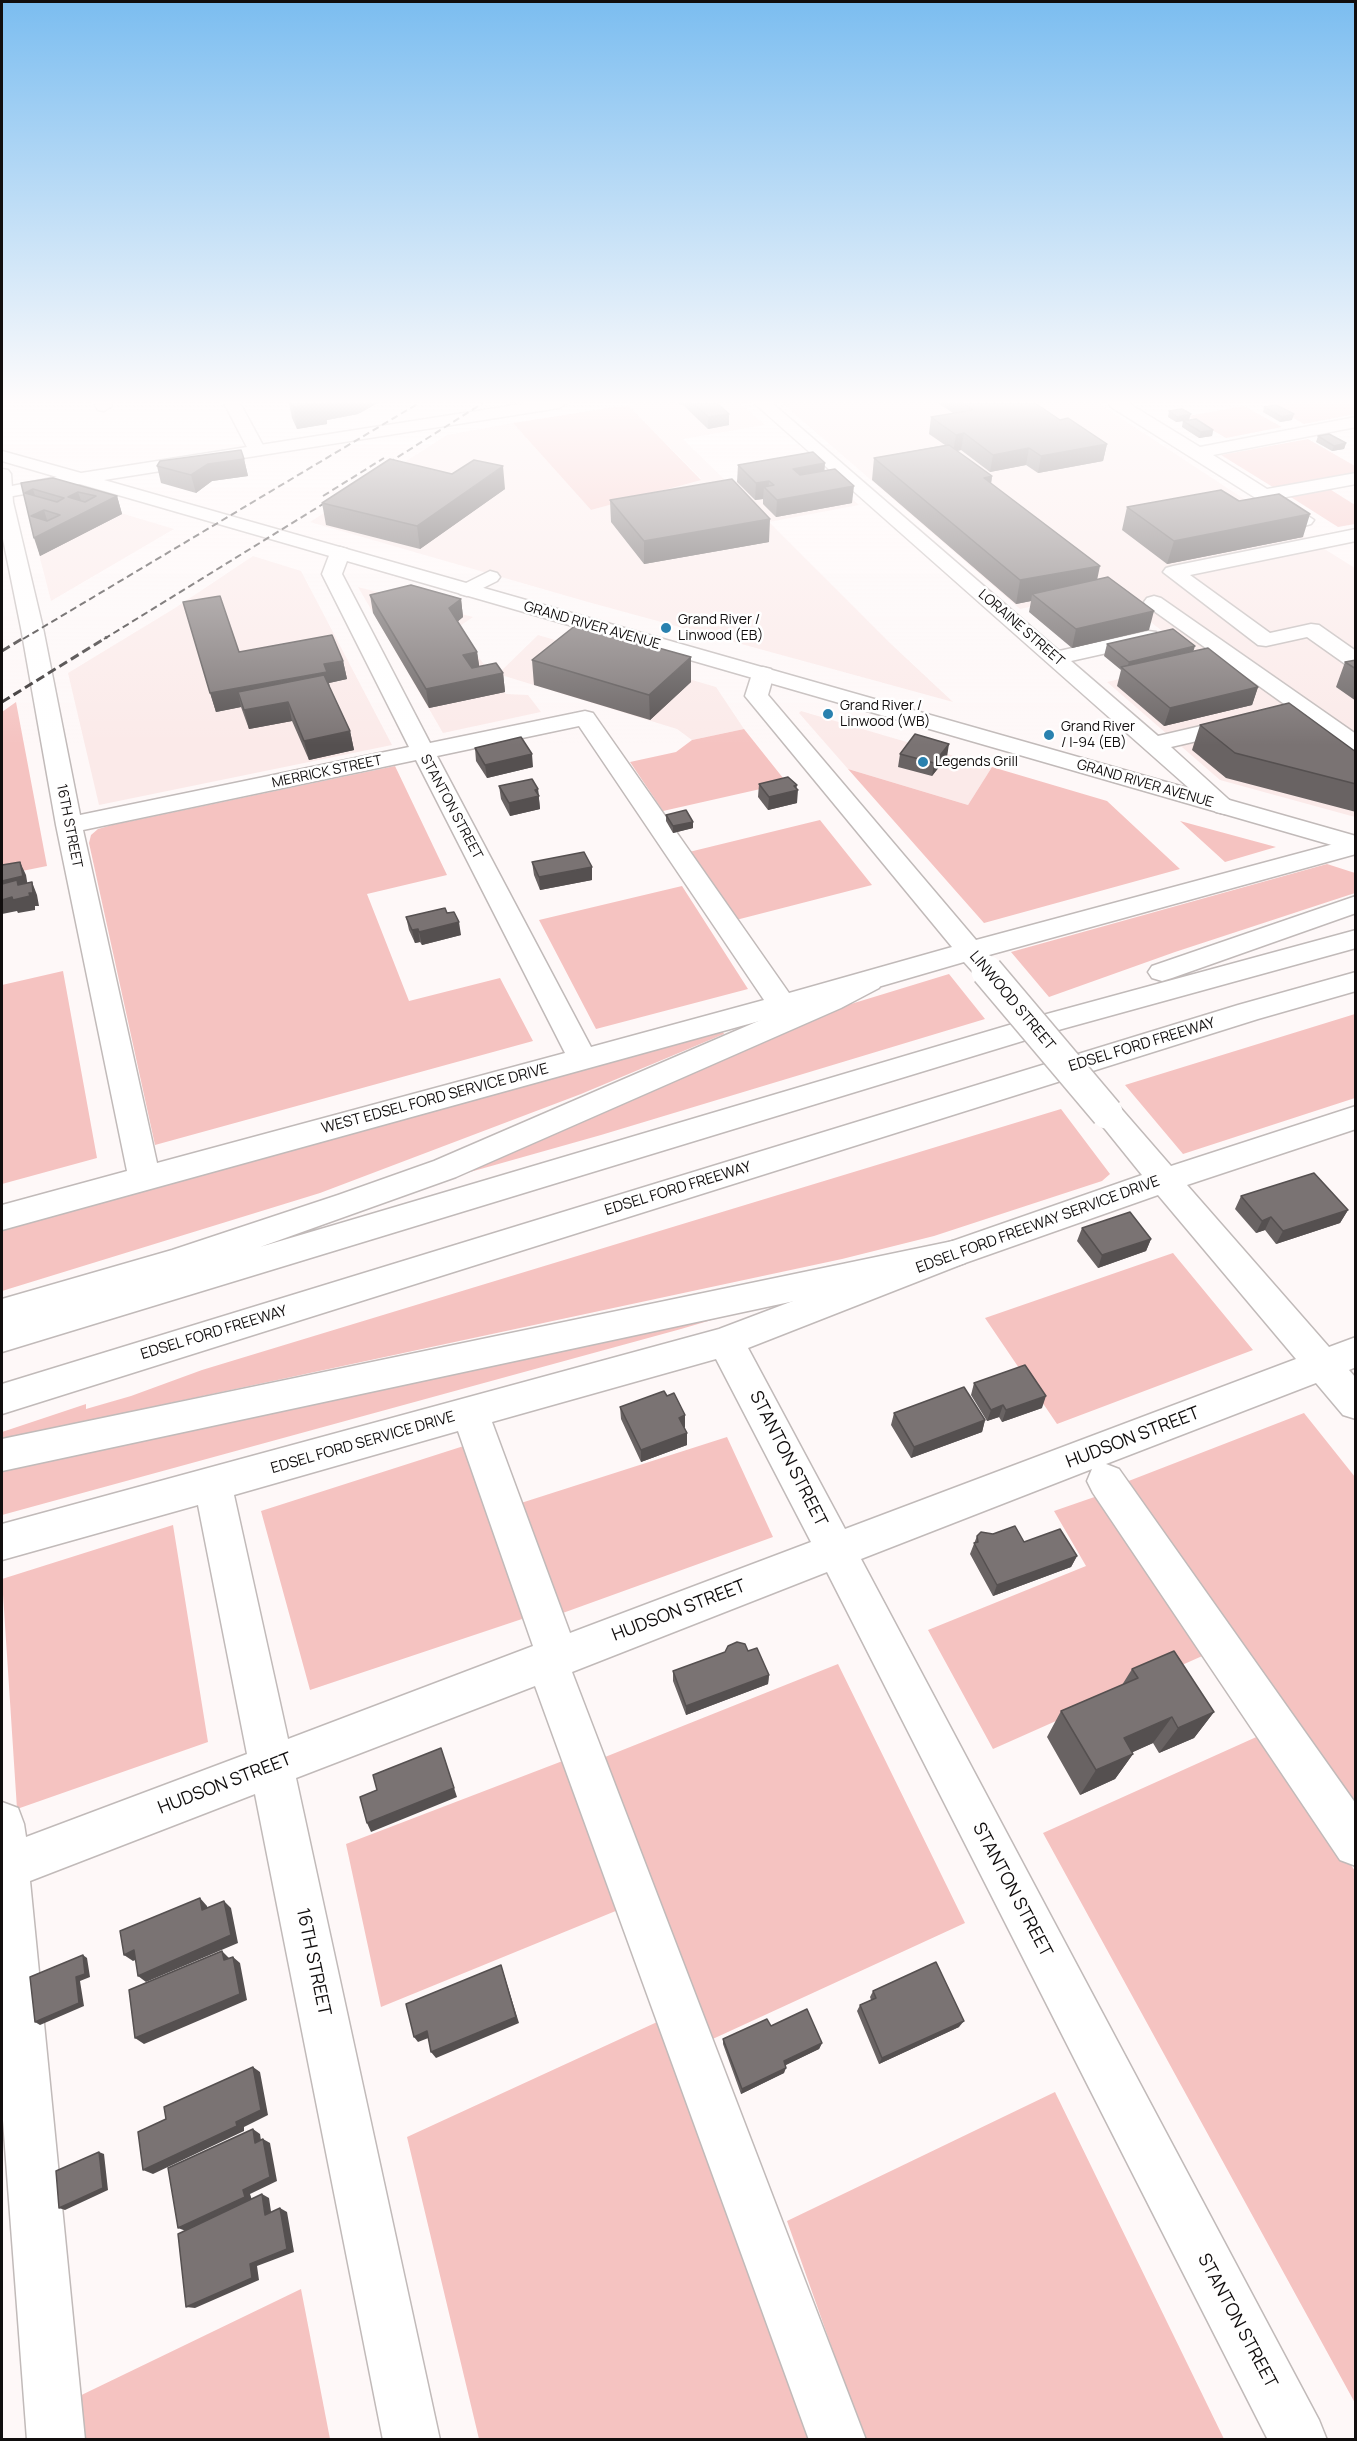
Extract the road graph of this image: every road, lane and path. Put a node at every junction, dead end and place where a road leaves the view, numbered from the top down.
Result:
1 (7, 517) edge
2 (214, 517) edge
3 (893, 517) edge
4 (1300, 517) edge
5 (1356, 535) edge
6 (1335, 539) junction
7 (1356, 552) edge
8 (340, 553) junction
9 (490, 577) dead end
10 (467, 590) junction
11 (1155, 602) dead end
12 (1191, 627) junction
13 (1234, 657) junction
14 (1055, 658) junction
15 (1356, 661) edge
16 (1201, 664) edge
17 (763, 674) junction
18 (1113, 683) dead end
19 (1090, 689) junction
20 (1305, 709) junction
21 (1154, 744) junction
22 (1355, 745) edge
23 (422, 751) junction
24 (1225, 807) junction
25 (69, 825) junction
26 (1356, 845) edge
27 (1356, 904) edge
28 (1356, 939) edge
29 (978, 961) junction
30 (869, 981) junction
31 (1356, 981) edge
32 (782, 1005) junction
33 (1053, 1022) junction
34 (583, 1059) junction
35 (1356, 1117) edge
36 (144, 1178) junction
37 (1165, 1180) junction
38 (2, 1217) edge
39 (953, 1254) junction
40 (2, 1313) edge
41 (2, 1338) edge
42 (724, 1342) junction
43 (1339, 1359) edge
44 (2, 1399) edge
45 (1356, 1404) edge
46 (470, 1412) junction
47 (2, 1455) edge
48 (1106, 1481) dead end
49 (213, 1485) junction
50 (2, 1542) edge
51 (835, 1551) junction
52 (552, 1659) junction
53 (273, 1766) junction
54 (1356, 1844) edge
55 (3, 1854) edge
56 (56, 2439) edge
57 (412, 2439) edge
58 (838, 2439) edge
59 (1299, 2439) edge

1 - 25 main road, 16TH STREET
2 - 8 main road, GRAND RIVER AVENUE
3 - 14 main road, LORAINE STREET
4 - 6 main road
5 - 6 main road
6 - 7 main road
6 - 15 main road
8 - 10 main road, GRAND RIVER AVENUE
8 - 23 main road, STANTON STREET
9 - 10 main road
10 - 17 main road, GRAND RIVER AVENUE
11 - 12 main road
12 - 13 main road
12 - 14 main road
13 - 16 main road
13 - 20 main road
14 - 19 main road, LORAINE STREET
17 - 24 main road, GRAND RIVER AVENUE
17 - 29 main road, LINWOOD STREET
18 - 19 main road
19 - 21 main road, LORAINE STREET
20 - 21 main road
20 - 22 main road
21 - 24 main road, LORAINE STREET
23 - 25 main road, MERRICK STREET
23 - 32 main road, MERRICK STREET
23 - 34 main road, STANTON STREET
24 - 26 main road, GRAND RIVER AVENUE
25 - 36 main road, 16TH STREET
26 - 29 main road
27 - 33 main road
28 - 33 main road
29 - 30 main road
29 - 37 main road, LINWOOD STREET, bridge
30 - 32 main road, WEST EDSEL FORD SERVICE DRIVE
30 - 40 main road
31 - 44 main road, EDSEL FORD FREEWAY
32 - 34 main road, WEST EDSEL FORD SERVICE DRIVE
33 - 41 main road
34 - 36 main road, WEST EDSEL FORD SERVICE DRIVE
35 - 37 main road, EDSEL FORD FREEWAY SERVICE DRIVE
36 - 38 main road, WEST EDSEL FORD SERVICE DRIVE
37 - 39 main road, EDSEL FORD FREEWAY SERVICE DRIVE
37 - 43 main road, LINWOOD STREET
39 - 42 main road, EDSEL FORD FREEWAY SERVICE DRIVE
39 - 47 main road
42 - 46 main road, EDSEL FORD SERVICE DRIVE
42 - 51 main road, STANTON STREET
43 - 45 main road, LINWOOD STREET
43 - 51 main road, HUDSON STREET
46 - 49 main road, EDSEL FORD SERVICE DRIVE
46 - 52 main road
48 - 54 main road
49 - 50 main road, EDSEL FORD SERVICE DRIVE
49 - 53 main road, 16TH STREET
51 - 52 main road, HUDSON STREET
51 - 59 main road, STANTON STREET
52 - 53 main road, HUDSON STREET
52 - 58 main road
53 - 55 main road, HUDSON STREET
53 - 57 main road, 16TH STREET
55 - 56 main road

